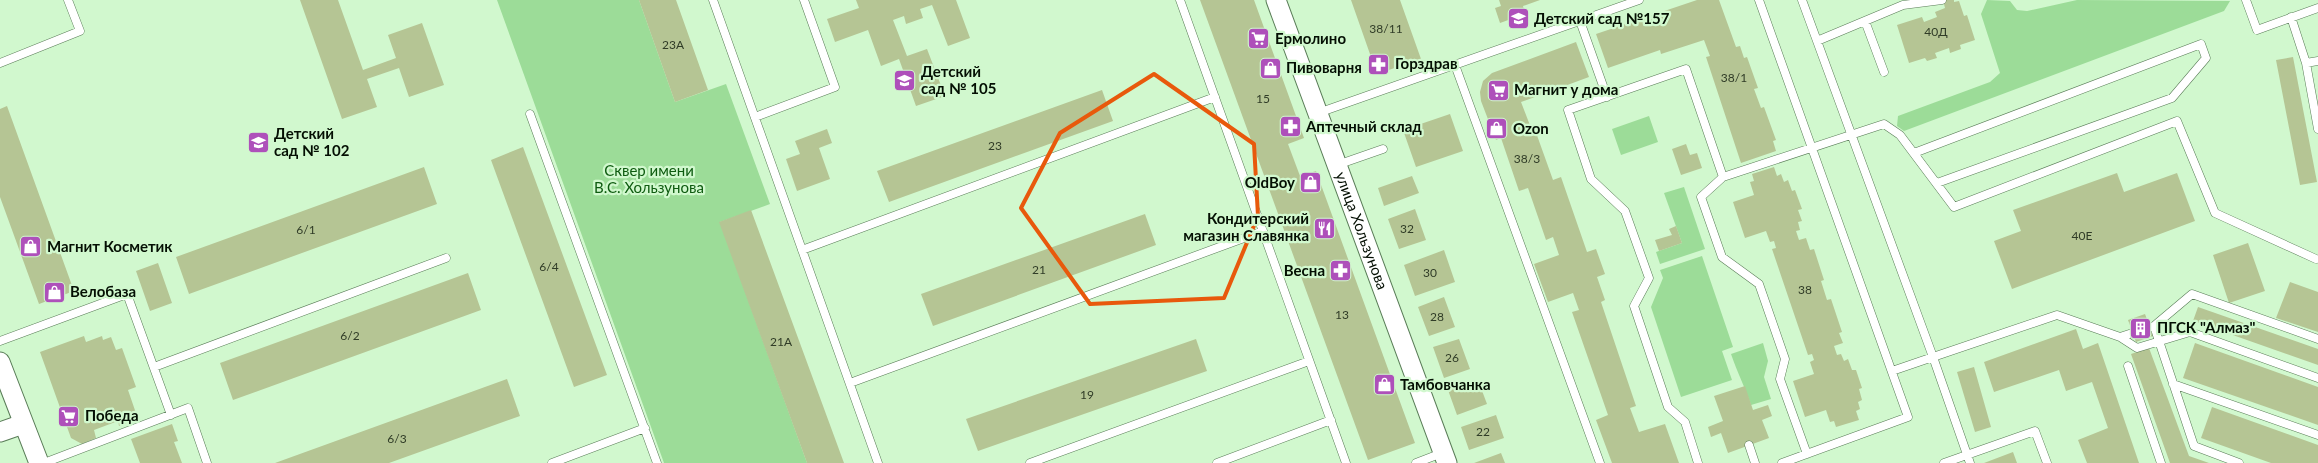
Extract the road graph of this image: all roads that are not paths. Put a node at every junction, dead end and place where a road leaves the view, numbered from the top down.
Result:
1 (68, 0) edge
2 (713, 0) edge
3 (804, 0) edge
4 (1180, 0) edge
5 (1276, 0) edge
6 (1639, 0) edge
7 (1759, 0) edge
8 (1802, 0) edge
9 (1942, 0) edge
10 (2246, 0) edge
11 (2318, 8) edge
12 (2291, 17) junction
13 (1580, 21) junction
14 (1865, 21) junction
15 (1817, 41) junction
16 (2318, 61) edge
17 (0, 63) edge
18 (2306, 64) junction
19 (1455, 65) junction
20 (1884, 72) dead end
21 (1607, 97) junction
22 (1215, 98) junction
23 (1318, 113) junction
24 (530, 114) dead end
25 (755, 117) junction
26 (2318, 129) edge
27 (1852, 134) junction
28 (1812, 148) junction
29 (1383, 149) dead end
30 (1914, 153) junction
31 (1337, 165) junction
32 (1723, 177) junction
33 (1937, 184) junction
34 (1263, 232) junction
35 (802, 250) junction
36 (446, 258) dead end
37 (2316, 259) dead end
38 (2154, 326) junction
39 (2120, 337) junction
40 (2318, 339) edge
41 (0, 341) edge
42 (2159, 341) junction
43 (1934, 357) junction
44 (1309, 361) junction
45 (0, 362) edge
46 (2128, 366) dead end
47 (154, 367) junction
48 (1892, 371) junction
49 (2318, 378) edge
50 (850, 383) junction
51 (2173, 384) junction
52 (171, 415) junction
53 (1330, 420) junction
54 (23, 424) junction
55 (645, 428) junction
56 (0, 432) edge
57 (2318, 435) edge
58 (1749, 445) dead end
59 (1807, 454) junction
60 (1445, 458) edge
61 (1969, 459) edge
62 (39, 463) edge
63 (44, 463) edge
64 (207, 463) edge
65 (552, 463) edge
66 (657, 463) edge
67 (878, 463) edge
68 (1030, 463) edge
69 (1217, 463) edge
70 (1346, 463) edge
71 (1416, 463) edge
72 (1600, 463) edge
73 (1698, 463) edge
74 (1755, 463) edge
75 (1782, 463) edge
76 (1944, 463) edge
77 (2047, 463) edge
78 (2161, 463) edge
79 (2240, 463) edge

1 - 17 lane
2 - 25 lane
3 - 25 lane
4 - 22 lane
5 - 23 street, улица Хользунова
6 - 13 lane
7 - 28 lane
8 - 15 lane
9 - 14 lane
10 - 12 lane
11 - 12 lane
12 - 18 lane
13 - 19 lane
13 - 21 lane
14 - 15 lane
14 - 20 lane
15 - 27 lane
16 - 18 lane
18 - 26 lane
19 - 23 lane
19 - 72 lane
21 - 32 lane
21 - 73 lane
22 - 34 lane
22 - 35 lane
23 - 31 street, улица Хользунова
24 - 55 lane
25 - 35 lane
27 - 28 lane
27 - 30 lane
27 - 43 lane
28 - 32 lane
28 - 48 lane
29 - 31 lane
30 - 33 lane
30 - 33 lane
31 - 60 street, улица Хользунова
32 - 59 lane
33 - 37 lane
34 - 44 lane
34 - 50 lane
35 - 50 lane
36 - 47 lane
38 - 39 lane
38 - 40 lane
38 - 42 lane
39 - 42 lane
39 - 43 lane
41 - 47 lane
42 - 49 lane
42 - 51 lane
43 - 48 lane
43 - 61 lane
44 - 53 lane
44 - 68 lane
45 - 54 street
46 - 78 lane
47 - 52 lane
48 - 59 lane
50 - 67 lane
51 - 57 lane
51 - 79 lane
52 - 63 lane
52 - 64 lane
53 - 69 lane
53 - 70 lane
54 - 56 street
54 - 62 street
55 - 65 lane
55 - 66 lane
58 - 74 lane
59 - 75 lane
60 - 71 lane
61 - 76 lane
61 - 77 lane

